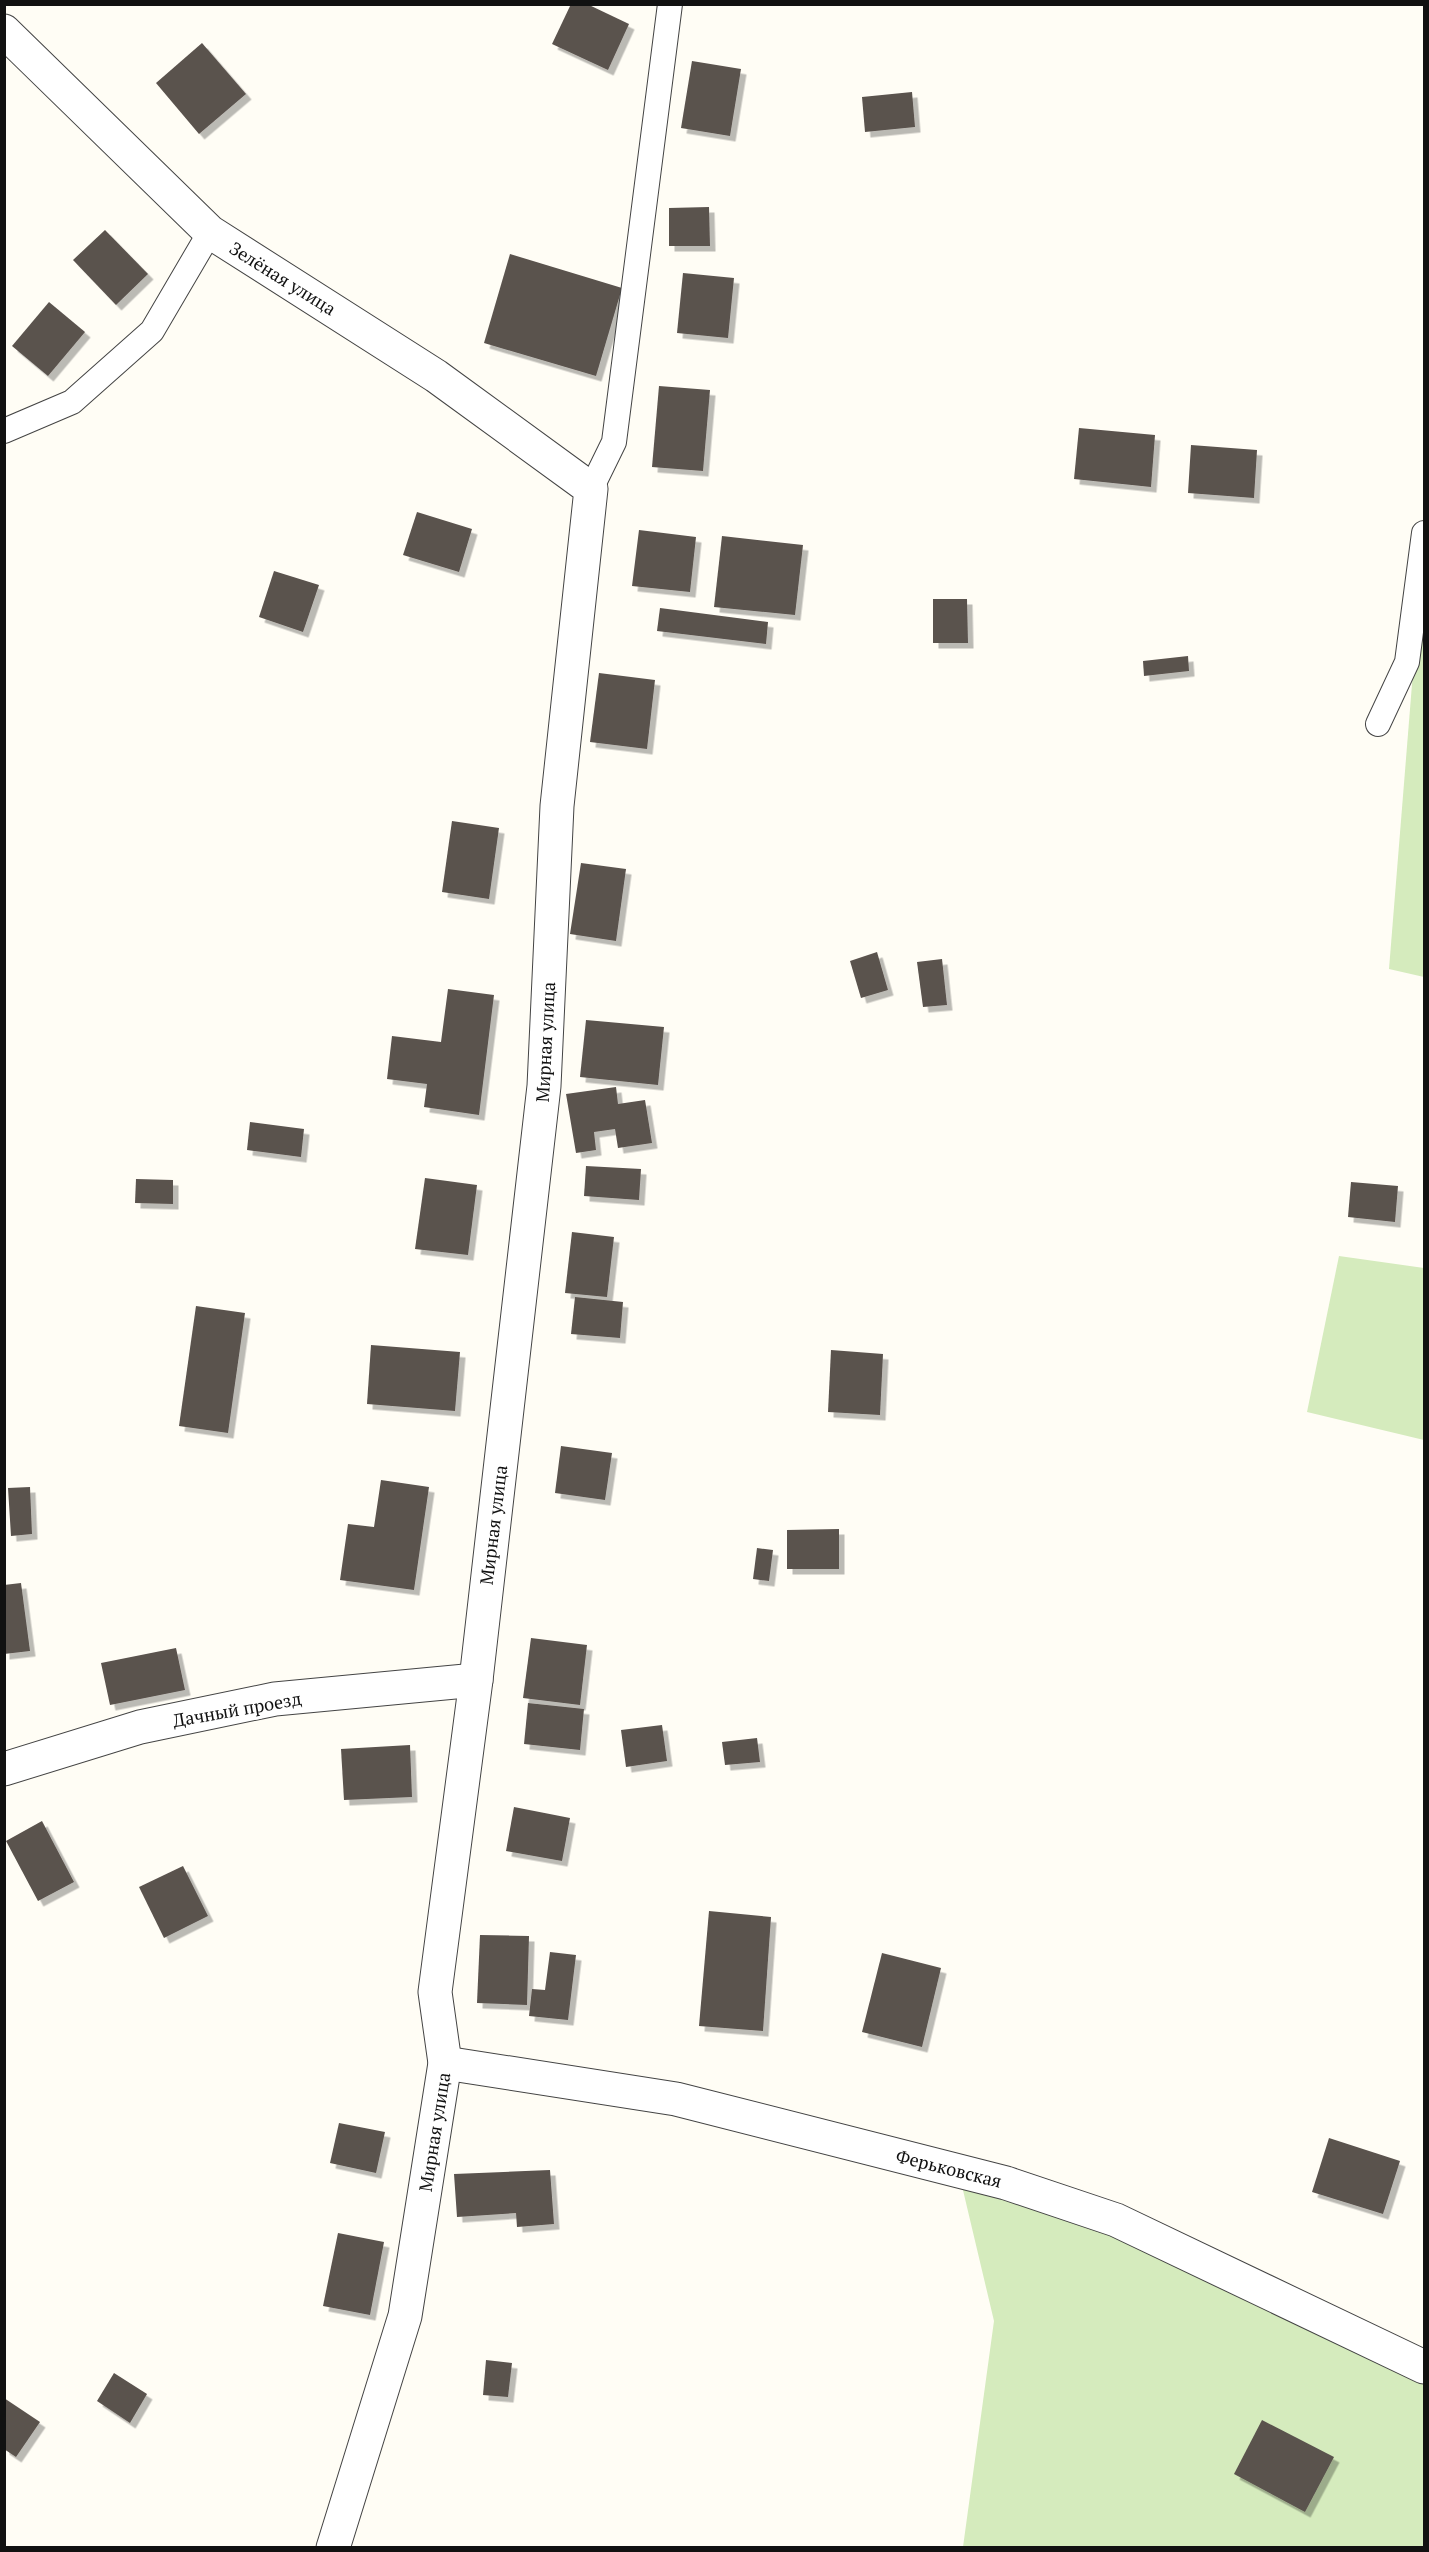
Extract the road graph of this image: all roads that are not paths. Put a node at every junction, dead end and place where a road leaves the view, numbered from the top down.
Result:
1 (670, 4) edge
2 (4, 31) edge
3 (210, 232) junction
4 (4, 431) edge
5 (591, 489) junction
6 (1425, 532) edge
7 (1378, 724) dead end
8 (476, 1680) junction
9 (4, 1769) edge
10 (445, 2063) junction
11 (1425, 2367) edge
12 (333, 2547) edge

1 - 5 lane
2 - 3 street, Зелёная улица
3 - 4 lane
3 - 5 street, Зелёная улица
5 - 8 street, Мирная улица
6 - 7 lane
8 - 9 street, Дачный проезд
8 - 10 street, Мирная улица
10 - 11 street, Ферьковская
10 - 12 street, Мирная улица

